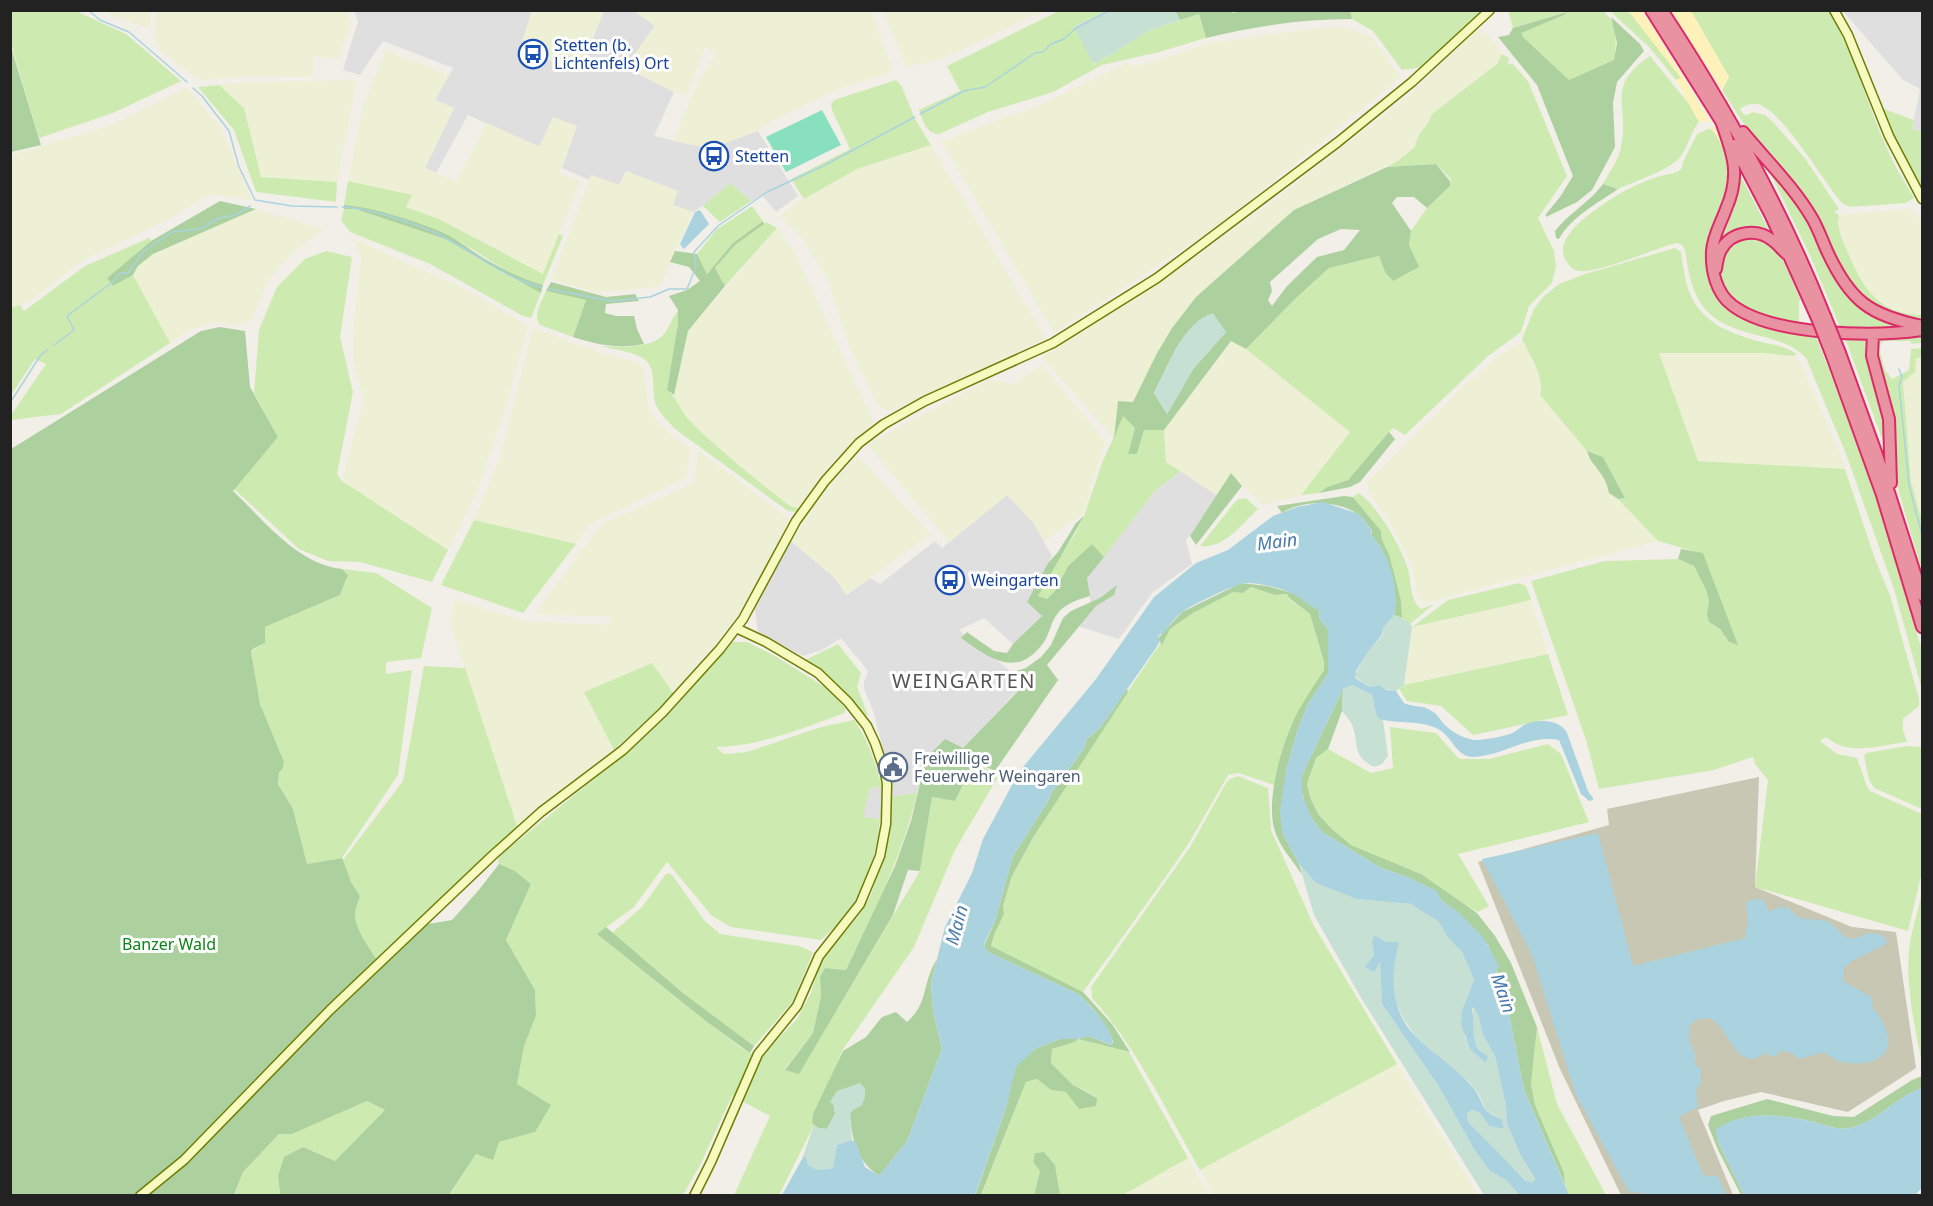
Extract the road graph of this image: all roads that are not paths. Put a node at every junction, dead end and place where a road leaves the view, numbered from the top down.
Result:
1 (1490, 10) edge
2 (1651, 10) edge
3 (1662, 10) edge
4 (1834, 10) edge
5 (1724, 117) junction
6 (1923, 199) edge
7 (1792, 259) junction
8 (1714, 275) junction
9 (1821, 317) junction
10 (1923, 328) edge
11 (1873, 334) junction
12 (1836, 354) junction
13 (1892, 498) junction
14 (1923, 595) edge
15 (1923, 627) edge
16 (736, 628) junction
17 (140, 1196) edge
18 (693, 1196) edge

1 - 16 street
2 - 5 highway
3 - 5 highway
4 - 6 street
5 - 7 highway
5 - 8 highway
5 - 9 highway
5 - 10 highway
7 - 8 highway
7 - 9 highway
8 - 11 highway
9 - 12 highway, bridge
10 - 11 highway
11 - 13 highway
12 - 13 highway
12 - 15 highway
13 - 14 highway
16 - 17 street
16 - 18 street

